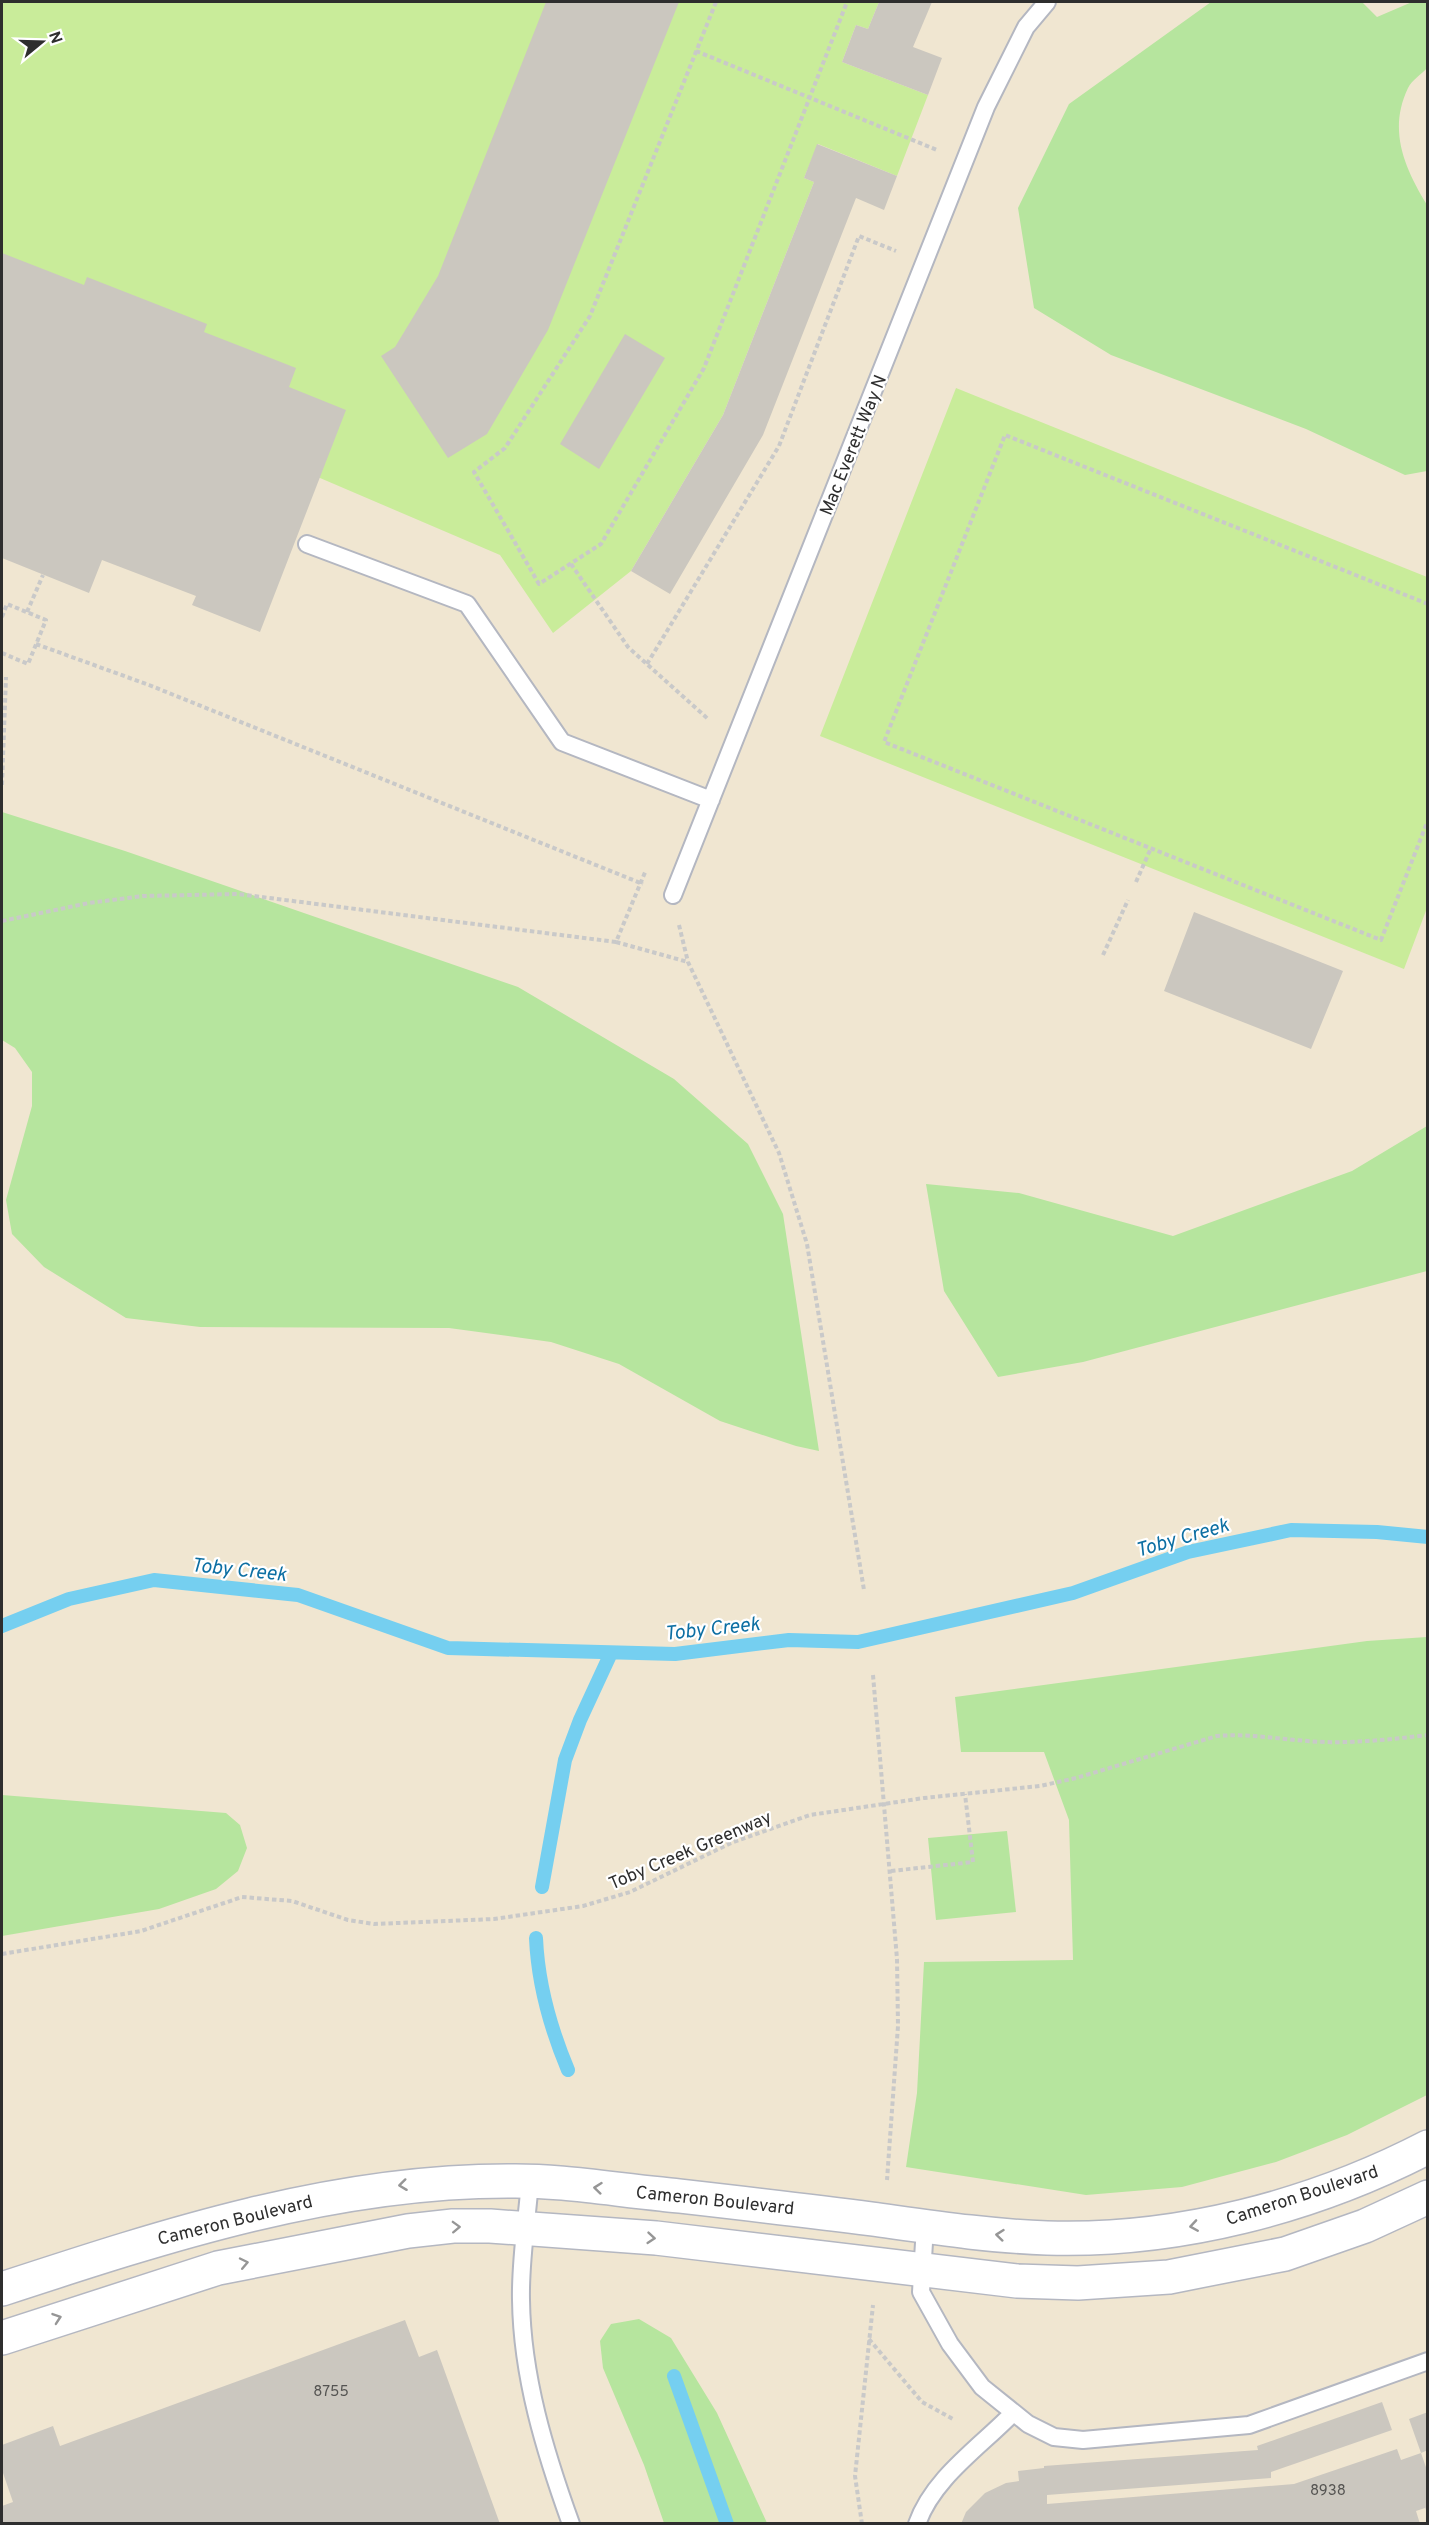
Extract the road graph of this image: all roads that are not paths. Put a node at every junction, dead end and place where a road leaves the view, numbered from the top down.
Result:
1 (1047, 2) edge
2 (308, 544) dead end
3 (711, 800) junction
4 (673, 896) road end
5 (1428, 2147) edge
6 (531, 2181) junction
7 (1428, 2197) edge
8 (925, 2226) junction
9 (526, 2229) junction
10 (921, 2269) junction
11 (2, 2289) edge
12 (2, 2337) edge
13 (1428, 2361) edge
14 (1013, 2413) junction
15 (571, 2523) edge
16 (917, 2523) edge

1 - 3 lane, Mac Everett Way N
2 - 3 lane
3 - 4 lane, Mac Everett Way N
5 -> 8 street, Cameron Boulevard
8 -> 6 street, Cameron Boulevard
6 - 9 lane
6 -> 11 street, Cameron Boulevard
7 - 10 street
8 - 10 lane
9 -> 10 street
12 -> 9 street
9 - 15 lane
10 - 14 lane
13 - 14 lane
14 - 16 lane

